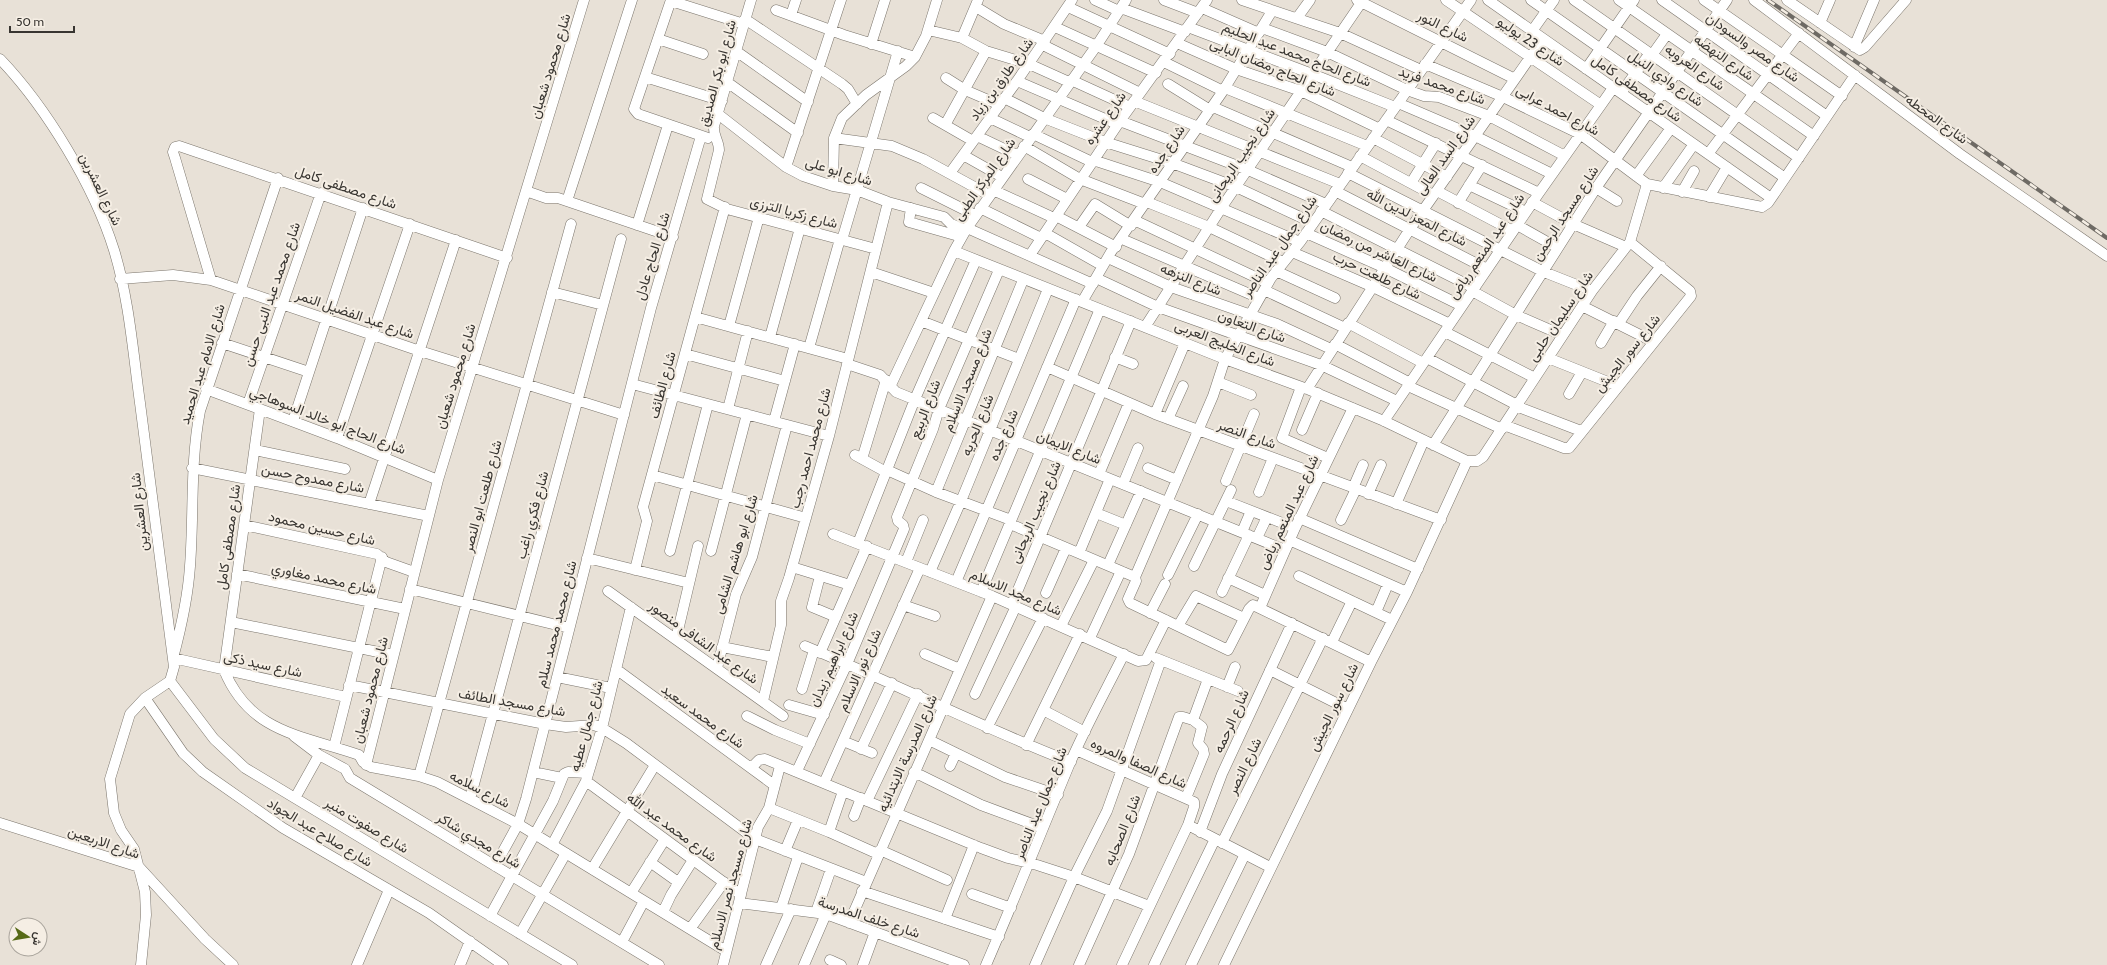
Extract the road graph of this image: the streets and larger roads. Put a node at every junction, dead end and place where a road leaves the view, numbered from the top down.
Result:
1 (584, 0) edge
2 (632, 0) edge
3 (671, 0) edge
4 (751, 0) edge
5 (796, 0) edge
6 (841, 0) edge
7 (885, 0) edge
8 (936, 0) edge
9 (1094, 0) edge
10 (1164, 0) edge
11 (1242, 0) edge
12 (1310, 0) edge
13 (1446, 0) edge
14 (1471, 0) edge
15 (1488, 0) edge
16 (1531, 0) edge
17 (1554, 0) edge
18 (1574, 0) edge
19 (1619, 0) edge
20 (1662, 0) edge
21 (1704, 0) edge
22 (1726, 0) edge
23 (1754, 0) edge
24 (1787, 0) edge
25 (1830, 0) edge
26 (1874, 0) edge
27 (1906, 0) edge
28 (1360, 1) edge
29 (1070, 3) edge
30 (977, 4) edge
31 (1263, 4) edge
32 (1632, 4) edge
33 (1122, 6) edge
34 (1202, 7) edge
35 (776, 10) dead end
36 (1719, 10) junction
37 (1272, 11) junction
38 (1546, 11) junction
39 (1463, 12) junction
40 (791, 15) junction
41 (1297, 18) junction
42 (745, 22) junction
43 (1820, 23) junction
44 (1109, 26) junction
45 (1055, 27) junction
46 (1615, 28) junction
47 (832, 30) junction
48 (928, 30) junction
49 (1187, 30) junction
50 (1260, 30) junction
51 (1705, 30) junction
52 (1532, 31) junction
53 (1340, 33) junction
54 (1799, 33) junction
55 (1667, 34) junction
56 (962, 38) junction
57 (658, 39) junction
58 (1544, 39) junction
59 (1442, 41) junction
60 (1044, 43) junction
61 (1177, 43) junction
62 (871, 44) junction
63 (1097, 45) junction
64 (1854, 47) junction
65 (1600, 48) junction
66 (1248, 50) junction
67 (736, 51) junction
68 (898, 51) junction
69 (986, 51) junction
70 (1691, 51) junction
71 (1327, 52) junction
72 (703, 54) dead end
73 (1651, 54) junction
74 (1782, 54) junction
75 (915, 57) junction
76 (1531, 57) junction
77 (1167, 58) junction
78 (0, 59) edge
79 (1029, 64) junction
80 (1082, 64) junction
81 (1423, 67) junction
82 (820, 69) junction
83 (1236, 69) junction
84 (1586, 69) junction
85 (1676, 72) junction
86 (1156, 73) junction
87 (1635, 73) junction
88 (1312, 74) junction
89 (1768, 74) junction
90 (1855, 75) junction
91 (890, 76) junction
92 (645, 77) junction
93 (946, 78) dead end
94 (1515, 79) junction
95 (1017, 81) junction
96 (1070, 81) junction
97 (728, 82) junction
98 (1168, 84) dead end
99 (1224, 89) junction
100 (965, 90) junction
101 (1407, 90) junction
102 (1617, 90) junction
103 (1301, 91) junction
104 (1662, 92) junction
105 (1140, 93) junction
106 (1753, 94) junction
107 (1842, 96) junction
108 (1503, 97) junction
109 (1057, 99) junction
110 (722, 101) junction
111 (808, 102) junction
112 (1002, 102) junction
113 (857, 104) junction
114 (1132, 104) junction
115 (1396, 105) junction
116 (1601, 105) junction
117 (1211, 108) junction
118 (1286, 112) junction
119 (1648, 112) junction
120 (718, 114) junction
121 (1738, 115) junction
122 (1489, 116) junction
123 (1828, 116) junction
124 (933, 118) dead end
125 (990, 118) junction
126 (1044, 118) junction
127 (1386, 120) junction
128 (1119, 122) junction
129 (668, 125) junction
130 (945, 125) junction
131 (1198, 126) junction
132 (1380, 128) junction
133 (1670, 128) junction
134 (798, 133) junction
135 (1273, 133) junction
136 (1580, 134) junction
137 (1032, 135) junction
138 (1723, 135) junction
139 (701, 136) junction
140 (1475, 136) junction
141 (1814, 136) junction
142 (834, 138) junction
143 (975, 138) junction
144 (718, 142) junction
145 (1105, 142) junction
146 (1370, 142) junction
147 (870, 143) junction
148 (1436, 143) junction
149 (1694, 144) junction
150 (1024, 146) junction
151 (1185, 146) junction
152 (1260, 151) junction
153 (963, 154) junction
154 (1708, 154) junction
155 (1017, 155) junction
156 (1462, 155) junction
157 (1360, 156) junction
158 (1565, 156) junction
159 (1799, 158) junction
160 (1616, 160) junction
161 (1092, 161) junction
162 (1172, 163) junction
163 (1423, 164) junction
164 (1482, 164) junction
165 (786, 167) junction
166 (1727, 167) junction
167 (1248, 170) junction
168 (1350, 170) junction
169 (1694, 171) dead end
170 (950, 173) junction
171 (1552, 174) junction
172 (1636, 176) junction
173 (1002, 177) junction
174 (1447, 177) junction
175 (278, 178) junction
176 (1785, 178) junction
177 (1028, 179) dead end
178 (1080, 179) junction
179 (1160, 182) junction
180 (1411, 183) junction
181 (1647, 184) junction
182 (1469, 185) junction
183 (833, 186) junction
184 (921, 188) dead end
185 (1236, 188) junction
186 (1337, 188) junction
187 (1596, 188) junction
188 (1663, 188) junction
189 (857, 190) junction
190 (526, 191) junction
191 (991, 192) junction
192 (1682, 192) junction
193 (321, 193) junction
194 (1435, 193) junction
195 (1539, 193) junction
196 (1709, 197) junction
197 (707, 199) joint
198 (1067, 199) junction
199 (567, 201) junction
200 (1617, 201) dead end
201 (888, 202) junction
202 (1458, 202) junction
203 (1532, 202) junction
204 (1768, 202) junction
205 (1146, 203) junction
206 (725, 207) junction
207 (1324, 207) junction
208 (363, 208) junction
209 (911, 208) junction
210 (1222, 208) junction
211 (978, 211) junction
212 (1423, 211) junction
213 (1526, 212) junction
214 (759, 217) junction
215 (1055, 217) junction
216 (1133, 223) junction
217 (1313, 223) junction
218 (410, 224) junction
219 (571, 224) dead end
220 (637, 224) junction
221 (1573, 224) junction
222 (1079, 227) junction
223 (1209, 227) junction
224 (800, 228) junction
225 (1515, 228) junction
226 (1410, 229) junction
227 (965, 232) junction
228 (1306, 233) junction
229 (1043, 235) junction
230 (673, 237) junction
231 (621, 239) dead end
232 (456, 240) junction
233 (841, 240) junction
234 (1300, 242) junction
235 (1119, 243) junction
236 (1628, 245) junction
237 (1196, 248) junction
238 (1558, 248) junction
239 (876, 249) junction
240 (1397, 249) junction
241 (1500, 250) junction
242 (954, 251) junction
243 (1292, 252) junction
244 (1030, 255) junction
245 (2107, 256) edge
246 (507, 258) junction
247 (976, 260) junction
248 (1106, 262) junction
249 (1283, 262) junction
250 (1184, 266) junction
251 (1661, 266) junction
252 (1385, 268) junction
253 (1487, 269) junction
254 (999, 270) junction
255 (1276, 271) junction
256 (871, 272) junction
257 (1544, 272) junction
258 (120, 279) junction
259 (211, 280) junction
260 (1024, 280) junction
261 (1094, 281) junction
262 (1171, 287) junction
263 (1373, 287) junction
264 (240, 289) junction
265 (1048, 289) junction
266 (1473, 289) junction
267 (1264, 290) junction
268 (1592, 291) junction
269 (552, 292) junction
270 (934, 293) junction
271 (1335, 298) dead end
272 (1079, 301) junction
273 (283, 304) junction
274 (603, 305) junction
275 (1462, 306) junction
276 (1582, 306) junction
277 (1158, 307) junction
278 (1100, 309) junction
279 (1249, 315) junction
280 (1516, 315) junction
281 (695, 317) junction
282 (327, 318) junction
283 (921, 321) junction
284 (1131, 321) junction
285 (1616, 322) junction
286 (1347, 325) junction
287 (729, 326) junction
288 (1145, 327) junction
289 (1447, 328) junction
290 (748, 331) junction
291 (945, 331) junction
292 (373, 334) junction
293 (1562, 335) junction
294 (1237, 336) junction
295 (770, 337) junction
296 (968, 340) junction
297 (1654, 342) junction
298 (222, 343) junction
299 (1185, 343) junction
300 (1601, 343) dead end
301 (796, 344) junction
302 (1333, 347) junction
303 (809, 348) junction
304 (994, 350) junction
305 (420, 351) junction
306 (685, 354) junction
307 (1490, 356) junction
308 (264, 357) junction
309 (1115, 357) junction
310 (1548, 358) junction
311 (1019, 359) junction
312 (1225, 359) junction
313 (1425, 361) junction
314 (848, 362) junction
315 (1132, 364) dead end
316 (1321, 365) junction
317 (1047, 367) junction
318 (471, 368) junction
319 (739, 368) junction
320 (309, 372) junction
321 (1582, 372) junction
322 (1070, 378) junction
323 (1535, 378) junction
324 (785, 381) junction
325 (1218, 382) junction
326 (1472, 383) junction
327 (632, 384) junction
328 (888, 384) junction
329 (1409, 384) junction
330 (527, 386) junction
331 (1183, 386) dead end
332 (1618, 386) junction
333 (1304, 388) junction
334 (206, 390) junction
335 (1100, 391) junction
336 (1318, 393) junction
337 (1569, 394) dead end
338 (674, 395) junction
339 (1251, 395) dead end
340 (915, 399) junction
341 (577, 402) junction
342 (1397, 402) junction
343 (1129, 403) junction
344 (248, 404) junction
345 (708, 404) junction
346 (1516, 406) junction
347 (1353, 408) junction
348 (260, 409) junction
349 (938, 409) junction
350 (1456, 409) junction
351 (728, 410) junction
352 (748, 414) junction
353 (1155, 414) junction
354 (1254, 414) dead end
355 (624, 415) junction
356 (1168, 419) junction
357 (965, 420) junction
358 (293, 421) junction
359 (774, 421) junction
360 (1384, 421) junction
361 (788, 425) junction
362 (1503, 427) junction
363 (991, 430) junction
364 (1198, 430) junction
365 (1302, 430) dead end
366 (1581, 431) junction
367 (829, 436) junction
368 (338, 438) junction
369 (1015, 440) junction
370 (1428, 442) junction
371 (1241, 446) junction
372 (1138, 448) dead end
373 (255, 450) junction
374 (1040, 450) junction
375 (385, 457) junction
376 (1273, 458) junction
377 (1328, 458) junction
378 (1467, 461) junction
379 (1071, 463) junction
380 (1363, 465) dead end
381 (1381, 465) dead end
382 (192, 468) junction
383 (1148, 468) dead end
384 (345, 469) dead end
385 (887, 471) junction
386 (1099, 474) junction
387 (652, 475) junction
388 (1320, 476) junction
389 (1110, 479) junction
390 (250, 480) junction
391 (438, 480) junction
392 (1177, 480) junction
393 (912, 481) junction
394 (687, 484) junction
395 (1123, 484) junction
396 (1354, 489) junction
397 (1141, 491) junction
398 (936, 492) junction
399 (1259, 492) dead end
400 (1368, 494) junction
401 (726, 495) junction
402 (961, 500) junction
403 (1226, 501) junction
404 (1168, 502) junction
405 (369, 504) junction
406 (1396, 504) junction
407 (766, 507) junction
408 (986, 510) junction
409 (1252, 511) junction
410 (1096, 513) junction
411 (1198, 514) junction
412 (429, 516) junction
413 (1266, 517) junction
414 (806, 518) junction
415 (1299, 518) junction
416 (923, 520) dead end
417 (1341, 520) dead end
418 (1441, 520) junction
419 (1010, 522) junction
420 (1217, 522) junction
421 (244, 525) junction
422 (1126, 525) junction
423 (1295, 528) junction
424 (833, 534) dead end
425 (1249, 535) junction
426 (1040, 536) junction
427 (1289, 540) junction
428 (862, 544) junction
429 (698, 546) dead end
430 (1066, 548) junction
431 (711, 550) dead end
432 (1285, 550) junction
433 (670, 551) dead end
434 (1079, 553) junction
435 (893, 557) junction
436 (382, 558) junction
437 (587, 558) junction
438 (1094, 560) junction
439 (906, 562) junction
440 (1108, 565) junction
441 (1194, 566) dead end
442 (792, 567) junction
443 (920, 568) junction
444 (1418, 568) junction
445 (635, 570) junction
446 (1121, 571) junction
447 (414, 572) junction
448 (930, 572) junction
449 (238, 574) junction
450 (820, 576) junction
451 (1299, 576) dead end
452 (1135, 577) junction
453 (1228, 578) junction
454 (956, 582) junction
455 (689, 583) junction
456 (1388, 584) junction
457 (850, 585) junction
458 (410, 589) junction
459 (608, 591) dead end
460 (981, 592) junction
461 (1222, 592) dead end
462 (1407, 592) junction
463 (1046, 593) dead end
464 (1265, 595) junction
465 (992, 596) junction
466 (1352, 601) junction
467 (370, 602) junction
468 (466, 603) junction
469 (903, 605) junction
470 (1014, 605) junction
471 (631, 607) junction
472 (1260, 608) junction
473 (405, 609) junction
474 (1376, 612) junction
475 (1150, 613) junction
476 (519, 616) junction
477 (935, 616) dead end
478 (836, 617) junction
479 (1043, 618) junction
480 (1244, 618) junction
481 (1166, 620) junction
482 (1392, 620) junction
483 (231, 622) junction
484 (1292, 623) junction
485 (1061, 626) junction
486 (1178, 626) junction
487 (569, 628) junction
488 (1080, 634) junction
489 (1090, 638) junction
490 (676, 639) junction
491 (1327, 640) junction
492 (722, 647) junction
493 (359, 648) junction
494 (813, 650) junction
495 (925, 654) dead end
496 (1124, 654) junction
497 (393, 655) junction
498 (1149, 655) junction
499 (773, 657) junction
500 (173, 658) junction
501 (1161, 660) junction
502 (1371, 662) junction
503 (847, 664) junction
504 (1236, 667) dead end
505 (717, 668) junction
506 (616, 669) junction
507 (960, 669) junction
508 (224, 670) junction
509 (1270, 670) junction
510 (872, 674) junction
511 (557, 677) junction
512 (1208, 679) junction
513 (170, 682) junction
514 (892, 683) junction
515 (1299, 684) junction
516 (349, 686) junction
517 (1227, 687) junction
518 (611, 688) junction
519 (802, 689) dead end
520 (1238, 691) dead end
521 (384, 692) junction
522 (918, 694) junction
523 (975, 694) dead end
524 (346, 697) junction
525 (144, 698) junction
526 (763, 701) junction
527 (439, 703) junction
528 (789, 705) dead end
529 (943, 707) junction
530 (1348, 709) junction
531 (1043, 710) junction
532 (493, 714) junction
533 (824, 715) junction
534 (747, 716) dead end
535 (783, 716) dead end
536 (1193, 720) junction
537 (545, 724) junction
538 (602, 728) junction
539 (987, 728) junction
540 (1086, 732) junction
541 (291, 734) junction
542 (929, 740) junction
543 (843, 741) junction
544 (810, 744) junction
545 (1026, 745) junction
546 (334, 747) junction
547 (861, 749) junction
548 (1076, 750) junction
549 (956, 753) junction
550 (872, 754) dead end
551 (319, 755) junction
552 (1071, 762) junction
553 (366, 765) junction
554 (655, 765) junction
555 (780, 766) junction
556 (950, 766) dead end
557 (751, 768) junction
558 (1123, 769) junction
559 (797, 771) junction
560 (533, 772) junction
561 (914, 772) junction
562 (419, 776) junction
563 (587, 777) junction
564 (562, 778) junction
565 (824, 783) junction
566 (1155, 784) junction
567 (774, 785) junction
568 (843, 791) junction
569 (1058, 795) junction
570 (295, 798) junction
571 (1186, 798) junction
572 (470, 799) junction
573 (864, 800) junction
574 (769, 808) junction
575 (626, 811) junction
576 (896, 813) junction
577 (854, 816) dead end
578 (798, 820) junction
579 (0, 823) edge
580 (518, 824) junction
581 (1188, 826) junction
582 (1043, 828) junction
583 (829, 832) junction
584 (1200, 832) junction
585 (535, 834) junction
586 (665, 839) junction
587 (755, 839) junction
588 (1219, 841) junction
589 (552, 845) junction
590 (974, 845) junction
591 (786, 852) junction
592 (879, 852) junction
593 (566, 853) junction
594 (1245, 854) junction
595 (798, 857) junction
596 (693, 860) junction
597 (650, 862) junction
598 (1030, 863) junction
599 (495, 866) junction
600 (139, 867) junction
601 (1270, 867) junction
602 (592, 869) junction
603 (831, 869) junction
604 (512, 876) junction
605 (1074, 877) junction
606 (947, 880) dead end
607 (678, 882) junction
608 (724, 882) junction
609 (864, 887) junction
610 (389, 890) junction
611 (1112, 891) junction
612 (631, 893) junction
613 (542, 894) junction
614 (972, 894) dead end
615 (740, 899) junction
616 (644, 901) junction
617 (1149, 906) junction
618 (1011, 908) junction
619 (786, 909) junction
620 (663, 912) junction
621 (821, 913) junction
622 (490, 916) junction
623 (946, 919) junction
624 (849, 923) junction
625 (690, 929) junction
626 (875, 932) junction
627 (520, 934) junction
628 (998, 937) junction
629 (470, 941) junction
630 (622, 942) junction
631 (726, 951) junction
632 (830, 960) dead end
633 (1083, 964) edge
634 (141, 965) edge
635 (233, 965) edge
636 (357, 965) edge
637 (460, 965) edge
638 (503, 965) edge
639 (572, 965) edge
640 (659, 965) edge
641 (723, 965) edge
642 (766, 965) edge
643 (804, 965) edge
644 (841, 965) edge
645 (864, 965) edge
646 (964, 965) edge
647 (986, 965) edge
648 (1035, 965) edge
649 (1122, 965) edge
650 (1154, 965) edge
651 (1190, 965) edge
652 (1224, 965) edge

1 - 190 street, شارع محمود شعبان
2 - 199 street
3 - 42 street
3 - 57 street
4 - 42 street, شارع ابو بكر الصديق
5 - 40 street
6 - 47 street
7 - 62 street
8 - 48 street
9 - 33 street, شارع الحاج محمد عبد الحليم
10 - 34 street, شارع محمد فريد
11 - 31 street, شارع احمد عرابى
12 - 41 street
13 - 39 street, شارع 23 يوليو
14 - 39 street, شارع جمال عبد الناصر
15 - 52 street, شارع مصطفى كامل
16 - 38 street, شارع وادي النيل
17 - 38 street
18 - 46 street, شارع العروبه
19 - 32 street, شارع النهضه
20 - 51 street, شارع مصر والسودان
21 - 36 street
22 - 36 street, شارع مسجد الرحمن
23 - 54 street, شارع المحطه
24 - 43 street
25 - 43 street
26 - 64 street
27 - 64 street
28 - 53 street, شارع نجيب الريحانى
28 - 59 street, شارع النور
29 - 44 street
29 - 45 street, شارع طارق بن زياد
30 - 56 street
30 - 60 street
31 - 37 street, شارع احمد عرابى
32 - 46 street
32 - 55 street, شارع النهضه
33 - 44 street, شارع المركز الطبى
33 - 49 street, شارع الحاج محمد عبد الحليم
34 - 49 street, شارع عشره
34 - 50 street, شارع محمد فريد
35 - 40 street
36 - 51 street, شارع مسجد الرحمن
36 - 74 street
37 - 41 street, شارع احمد عرابى
37 - 50 street, شارع جده
38 - 52 street
38 - 65 street, شارع وادي النيل
39 - 59 street, شارع جمال عبد الناصر
39 - 76 street, شارع 23 يوليو
40 - 47 street
41 - 53 street, شارع احمد عرابى
42 - 67 street, شارع ابو بكر الصديق
42 - 82 street
43 - 64 street
44 - 63 street, شارع المركز الطبى
44 - 77 street
45 - 60 street, شارع طارق بن زياد
45 - 63 street
46 - 65 street
46 - 73 street, شارع العروبه
47 - 62 street
47 - 82 street
48 - 56 street, شارع المعز لدين الله
48 - 75 street
49 - 61 street, شارع عشره
49 - 66 street, شارع الحاج محمد عبد الحليم
50 - 66 street, شارع جده
50 - 71 street, شارع محمد فريد
51 - 70 street, شارع مسجد الرحمن
51 - 89 street, شارع مصر والسودان
52 - 58 street, شارع مصطفى كامل
53 - 71 street, شارع نجيب الريحانى
53 - 81 street, شارع احمد عرابى
54 - 74 street
54 - 90 street, شارع المحطه
55 - 70 street, شارع النهضه
55 - 73 street, شارع عبد المنعم رياض
56 - 69 street, شارع المعز لدين الله
57 - 72 street
57 - 92 street
58 - 76 street, شارع السد العالى
58 - 84 street, شارع مصطفى كامل
59 - 81 street, شارع جمال عبد الناصر
59 - 94 street, شارع النور
60 - 79 street, شارع طارق بن زياد
60 - 80 street
61 - 77 street, شارع عشره
61 - 83 street, شارع الحاج رمضان البابى
62 - 68 street
63 - 80 street, شارع المركز الطبى
63 - 86 street
65 - 84 street
65 - 87 street, شارع وادي النيل
66 - 83 street, شارع جده
66 - 88 street, شارع الحاج محمد عبد الحليم
67 - 97 street, شارع ابو بكر الصديق
67 - 111 street
68 - 75 street
68 - 91 street
69 - 79 street, شارع المعز لدين الله
69 - 100 street
70 - 85 street, شارع مسجد الرحمن
70 - 106 street, شارع النهضه
71 - 88 street, شارع نجيب الريحانى
71 - 101 street, شارع محمد فريد
73 - 85 street, شارع العروبه
73 - 87 street, شارع عبد المنعم رياض
74 - 89 street
74 - 107 street
75 - 91 street
76 - 94 street, شارع السد العالى
76 - 116 street, شارع 23 يوليو
77 - 86 street, شارع عشره
77 - 99 street
78 - 258 street, شارع العشرين
79 - 95 street, شارع طارق بن زياد
79 - 96 street, شارع المعز لدين الله
80 - 96 street, شارع المركز الطبى
80 - 105 street
81 - 101 street, شارع جمال عبد الناصر
81 - 108 street, شارع احمد عرابى
82 - 111 street
82 - 113 street
83 - 99 street, شارع جده
83 - 103 street, شارع الحاج رمضان البابى
84 - 102 street, شارع مصطفى كامل
85 - 104 street, شارع مسجد الرحمن
85 - 121 street, شارع العروبه
86 - 105 street, شارع عشره
87 - 102 street, شارع عبد المنعم رياض
87 - 104 street, شارع وادي النيل
88 - 103 street, شارع نجيب الريحانى
88 - 115 street, شارع الحاج محمد عبد الحليم
89 - 106 street
89 - 123 street, شارع مصر والسودان
90 - 107 street
90 - 245 street, شارع المحطه
91 - 113 street
91 - 147 street
92 - 110 street
92 - 129 street
93 - 100 street
94 - 108 street, شارع السد العالى
95 - 109 street
95 - 112 street, شارع طارق بن زياد
96 - 109 street, شارع المركز الطبى
96 - 114 street, شارع المعز لدين الله
97 - 110 street, شارع ابو بكر الصديق
97 - 134 street
98 - 117 street
99 - 117 street, شارع جده
99 - 118 street
100 - 112 street
100 - 130 street
101 - 115 street, شارع جمال عبد الناصر
101 - 122 street, شارع محمد فريد
102 - 116 street, شارع عبد المنعم رياض
102 - 119 street, شارع مصطفى كامل
103 - 118 street, شارع نجيب الريحانى
103 - 132 street, شارع الحاج رمضان البابى
104 - 119 street, شارع مسجد الرحمن
104 - 138 street, شارع وادي النيل
105 - 114 street, شارع عشره
106 - 121 street
106 - 141 street, شارع النهضه
107 - 123 street
108 - 122 street, شارع السد العالى
108 - 136 street, شارع احمد عرابى
109 - 126 street, شارع المركز الطبى
109 - 128 street
110 - 120 street, شارع ابو بكر الصديق
111 - 134 street
112 - 125 street, شارع طارق بن زياد
112 - 126 street
113 - 142 street
114 - 128 street, شارع عشره
114 - 131 street, شارع المعز لدين الله
115 - 127 street, شارع جمال عبد الناصر
115 - 140 street, شارع الحاج محمد عبد الحليم
116 - 136 street, شارع عبد المنعم رياض
117 - 131 street, شارع جده
117 - 135 street
118 - 135 street, شارع نجيب الريحانى
118 - 146 street
119 - 133 street, شارع مصطفى كامل
119 - 160 street, شارع مسجد الرحمن
120 - 144 street, شارع ابو بكر الصديق
120 - 165 street, شارع ابو على
121 - 138 street
121 - 159 street, شارع العروبه
122 - 140 street, شارع السد العالى
122 - 158 street, شارع محمد فريد
123 - 141 street
124 - 130 street
125 - 137 street, شارع العاشر من رمضان
125 - 143 street, شارع طارق بن زياد
126 - 137 street, شارع المركز الطبى
126 - 145 street
127 - 132 street, شارع جمال عبد الناصر
127 - 148 street
128 - 145 street, شارع عشره
128 - 151 street
129 - 139 street
129 - 220 street
130 - 143 street
131 - 151 street, شارع جده
131 - 152 street, شارع المعز لدين الله
132 - 146 street, شارع جمال عبد الناصر
133 - 149 street, شارع مصطفى كامل
133 - 172 street
134 - 165 street
135 - 152 street, شارع نجيب الريحانى
135 - 168 street
136 - 158 street, شارع عبد المنعم رياض
136 - 160 street, شارع احمد عرابى
137 - 150 street, شارع المركز الطبى
137 - 161 street, شارع العاشر من رمضان
138 - 154 street
138 - 176 street, شارع وادي النيل
139 - 144 street
139 - 230 street, شارع الحاج عادل
140 - 156 street, شارع السد العالى
140 - 171 street, شارع الحاج محمد عبد الحليم
141 - 159 street
142 - 147 street
142 - 183 street
143 - 153 street, شارع طارق بن زياد
143 - 155 street
144 - 197 street, شارع ابو بكر الصديق
145 - 161 street, شارع عشره
145 - 162 street
146 - 157 street, شارع جمال عبد الناصر
146 - 163 street
147 - 170 street
147 - 189 street
148 - 156 street
148 - 163 street
149 - 154 street, شارع مصطفى كامل
149 - 188 street
150 - 155 street, شارع المركز الطبى
150 - 178 street
151 - 162 street, شارع جده
151 - 167 street
152 - 167 street, شارع نجيب الريحانى
152 - 186 street, شارع المعز لدين الله
153 - 170 street, شارع طارق بن زياد
153 - 173 street
154 - 166 street, شارع مصطفى كامل
155 - 173 street, شارع المركز الطبى
156 - 164 street
156 - 174 street, شارع السد العالى
157 - 168 street, شارع جمال عبد الناصر
157 - 180 street
158 - 171 street, شارع عبد المنعم رياض
159 - 176 street
160 - 172 street, شارع احمد عرابى
160 - 187 street, شارع مسجد الرحمن
161 - 178 street, شارع عشره
161 - 179 street, شارع العاشر من رمضان
162 - 179 street, شارع جده
162 - 185 street
163 - 174 street
163 - 180 street
164 - 182 street
164 - 195 street
165 - 183 street, شارع ابو على
166 - 196 street
166 - 204 street, شارع مصطفى كامل
167 - 185 street, شارع نجيب الريحانى
167 - 207 street
168 - 186 street, شارع جمال عبد الناصر
168 - 212 street
169 - 192 street
170 - 191 street
171 - 195 street, شارع عبد المنعم رياض
172 - 181 street, شارع احمد عرابى
173 - 191 street, شارع المركز الطبى
174 - 194 street, شارع السد العالى
175 - 193 street, شارع مصطفى كامل
175 - 259 street, شارع مصطفى كامل
175 - 264 street, شارع الامام عبد الحميد
176 - 204 street
177 - 198 street
178 - 198 street, شارع عشره
178 - 205 street
179 - 205 street, شارع جده
179 - 210 street, شارع العاشر من رمضان
180 - 194 street
181 - 188 street, شارع احمد عرابى
181 - 236 street, شارع سليمان حلبى
182 - 202 street
182 - 213 street
183 - 189 street, شارع ابو على
184 - 211 street, شارع النزهه
185 - 210 street, شارع نجيب الريحانى
185 - 217 street
186 - 207 street, شارع جمال عبد الناصر
186 - 226 street, شارع المعز لدين الله
187 - 200 street
187 - 221 street, شارع مسجد الرحمن
188 - 192 street, شارع احمد عرابى
189 - 201 street, شارع ابو على
189 - 233 street
190 - 199 street
190 - 246 street, شارع محمود شعبان
191 - 211 street, شارع المركز الطبى
191 - 215 street
192 - 196 street, شارع احمد عرابى
193 - 208 street, شارع مصطفى كامل
193 - 273 street, شارع محمد عبد النبى حسن
194 - 202 street
194 - 212 street, شارع السد العالى
195 - 203 street, شارع عبد المنعم رياض
196 - 204 street, شارع احمد عرابى
197 - 206 street, شارع زكريا الترزى
198 - 215 street, شارع عشره
199 - 220 street
201 - 209 street, شارع ابو على
201 - 239 street, شارع محمد احمد رجب
202 - 225 street
203 - 213 street, شارع عبد المنعم رياض
203 - 221 street
205 - 216 street, شارع جده
205 - 223 street
206 - 214 street, شارع زكريا الترزى
206 - 281 street, شارع الطائف
207 - 217 street, شارع جمال عبد الناصر
207 - 240 street
208 - 218 street, شارع مصطفى كامل
208 - 282 street
209 - 227 street, شارع ابو على
209 - 227 street
210 - 223 street, شارع نجيب الريحانى
210 - 234 street, شارع العاشر من رمضان
211 - 227 street, شارع المركز الطبى
211 - 229 street, شارع النزهه
212 - 226 street, شارع السد العالى
212 - 241 street
213 - 225 street, شارع عبد المنعم رياض
214 - 224 street, شارع زكريا الترزى
214 - 287 street
215 - 222 street
215 - 229 street, شارع عشره
216 - 222 street
216 - 235 street, شارع جده
216 - 237 street
217 - 228 street, شارع جمال عبد الناصر
218 - 232 street, شارع مصطفى كامل
218 - 292 street
219 - 269 street, شارع طلعت ابو النصر
220 - 230 street
221 - 236 street
221 - 238 street, شارع مسجد الرحمن
222 - 235 street
223 - 237 street, شارع نجيب الريحانى
223 - 249 street
224 - 233 street, شارع زكريا الترزى
224 - 295 street
225 - 238 street
225 - 241 street, شارع عبد المنعم رياض
226 - 240 street, شارع السد العالى
226 - 253 street, شارع المعز لدين الله
227 - 242 street, شارع المركز الطبى
227 - 244 street, شارع التعاون
228 - 234 street, شارع جمال عبد الناصر
228 - 252 street, شارع العاشر من رمضان
229 - 244 street, شارع عشره
229 - 248 street, شارع النزهه
230 - 327 street, شارع الحاج عادل
231 - 274 street, شارع فكري راغب
232 - 246 street, شارع مصطفى كامل
232 - 305 street
233 - 239 street, شارع زكريا الترزى
233 - 303 street
234 - 243 street, شارع جمال عبد الناصر
235 - 248 street, شارع جده
235 - 250 street
236 - 251 street
236 - 268 street, شارع سليمان حلبى
237 - 250 street, شارع نجيب الريحانى
237 - 267 street
238 - 257 street, شارع مسجد الرحمن
239 - 256 street, شارع محمد احمد رجب
240 - 252 street, شارع السد العالى
240 - 266 street
241 - 253 street, شارع عبد المنعم رياض
241 - 257 street
242 - 247 street, شارع الخليج العربى
242 - 270 street, شارع المركز الطبى
243 - 249 street, شارع جمال عبد الناصر
243 - 263 street, شارع طلعت حرب
244 - 261 street, شارع التعاون
246 - 318 street, شارع محمود شعبان
247 - 254 street, شارع الخليج العربى
247 - 291 street
248 - 261 street, شارع جده
248 - 262 street, شارع النزهه
249 - 255 street, شارع جمال عبد الناصر
250 - 262 street, شارع نجيب الريحانى
250 - 267 street
251 - 285 street
251 - 297 street, شارع سور الجيش
252 - 263 street, شارع السد العالى
252 - 275 street, شارع العاشر من رمضان
253 - 266 street, شارع عبد المنعم رياض
254 - 260 street, شارع الخليج العربى
254 - 296 street, شارع الربيع
255 - 267 street, شارع جمال عبد الناصر
255 - 271 street
256 - 270 street
256 - 314 street, شارع محمد احمد رجب
257 - 268 street
257 - 280 street, شارع مسجد الرحمن
258 - 259 street, شارع عبد الفضيل النمر
258 - 500 street, شارع العشرين
259 - 264 street, شارع عبد الفضيل النمر
260 - 265 street, شارع الخليج العربى
260 - 304 street, شارع مسجد الاسلام
261 - 272 street, شارع جده
261 - 277 street, شارع التعاون
262 - 277 street, شارع نجيب الريحانى
262 - 279 street, شارع النزهه
263 - 286 street, شارع السد العالى
263 - 289 street, شارع طلعت حرب
264 - 273 street, شارع عبد الفضيل النمر
264 - 298 street, شارع الامام عبد الحميد
265 - 272 street, شارع الخليج العربى
265 - 311 street, شارع الحريه
266 - 275 street, شارع عبد المنعم رياض
266 - 280 street
267 - 279 street, شارع جمال عبد الناصر
267 - 286 street
268 - 276 street, شارع سليمان حلبى
269 - 274 street
269 - 330 street, شارع طلعت ابو النصر
270 - 283 street, شارع المركز الطبى
272 - 278 street, شارع الخليج العربى
272 - 317 street, شارع جده
273 - 282 street, شارع عبد الفضيل النمر
273 - 308 street, شارع محمد عبد النبى حسن
274 - 341 street, شارع فكري راغب
275 - 289 street, شارع عبد المنعم رياض
276 - 285 street
276 - 293 street, شارع سليمان حلبى
277 - 288 street, شارع نجيب الريحانى
277 - 294 street, شارع التعاون
278 - 284 street, شارع الخليج العربى
278 - 322 street
279 - 294 street, شارع جمال عبد الناصر
279 - 302 street, شارع النزهه
280 - 293 street
280 - 307 street, شارع مسجد الرحمن
281 - 287 street, شارع الايمان
281 - 306 street, شارع الطائف
282 - 292 street, شارع عبد الفضيل النمر
282 - 320 street
283 - 291 street
283 - 328 street, شارع المركز الطبى
284 - 288 street, شارع الخليج العربى
284 - 309 street, شارع نجيب الريحانى
285 - 297 street
285 - 300 street
286 - 302 street, شارع السد العالى
286 - 313 street
287 - 290 street, شارع الايمان
288 - 299 street, شارع الخليج العربى
289 - 307 street, شارع طلعت حرب
289 - 313 street, شارع عبد المنعم رياض
290 - 295 street, شارع الايمان
290 - 319 street
291 - 296 street
291 - 340 street
292 - 305 street, شارع عبد الفضيل النمر
292 - 368 street
293 - 310 street, شارع سليمان حلبى
294 - 312 street, شارع جمال عبد الناصر
294 - 316 street, شارع التعاون
295 - 301 street, شارع الايمان
296 - 304 street
296 - 349 street, شارع الربيع
297 - 332 street, شارع سور الجيش
298 - 308 street
298 - 334 street, شارع الامام عبد الحميد
299 - 312 street, شارع الخليج العربى
299 - 353 street
301 - 303 street, شارع الايمان
301 - 324 street
302 - 316 street, شارع السد العالى
302 - 329 street, شارع النزهه
303 - 314 street, شارع الايمان
304 - 311 street
304 - 357 street, شارع مسجد الاسلام
305 - 318 street, شارع عبد الفضيل النمر
305 - 375 street
306 - 319 street
306 - 338 street, شارع الطائف
307 - 323 street, شارع طلعت حرب
307 - 326 street, شارع مسجد الرحمن
308 - 320 street
308 - 344 street, شارع محمد عبد النبى حسن
309 - 315 street
309 - 335 street, شارع نجيب الريحانى
310 - 321 street
310 - 323 street, شارع سليمان حلبى
311 - 363 street, شارع الحريه
312 - 325 street, شارع جمال عبد الناصر
312 - 333 street, شارع الخليج العربى
313 - 326 street
313 - 329 street, شارع عبد المنعم رياض
314 - 328 street, شارع الايمان
314 - 367 street, شارع محمد احمد رجب
316 - 333 street, شارع السد العالى
316 - 342 street, شارع التعاون
317 - 322 street, شارع النصر
317 - 369 street, شارع جده
318 - 330 street, شارع عبد الفضيل النمر
318 - 391 street, شارع محمود شعبان
319 - 324 street
319 - 351 street
320 - 358 street
321 - 332 street
321 - 337 street
322 - 335 street, شارع النصر
322 - 374 street
323 - 346 street, شارع سليمان حلبى
324 - 359 street
325 - 339 street
325 - 364 street, شارع جمال عبد الناصر
326 - 346 street
326 - 350 street, شارع مسجد الرحمن
327 - 338 street
327 - 355 street, شارع محمد محمد سلام
328 - 340 street, شارع الايمان
328 - 385 street, شارع المركز الطبى
329 - 342 street, شارع عبد المنعم رياض
329 - 350 street, شارع النزهه
330 - 341 street, شارع عبد الفضيل النمر
330 - 468 street, شارع طلعت ابو النصر
331 - 356 street
332 - 366 street, شارع سور الجيش
333 - 336 street, شارع الخليج العربى
333 - 377 street, شارع السد العالى
334 - 344 street, شارع الحاج ابو خالد السوهاجي
334 - 382 street, شارع الامام عبد الحميد
335 - 343 street, شارع النصر
335 - 379 street, شارع نجيب الريحانى
336 - 347 street, شارع الخليج العربى
336 - 365 street
338 - 345 street
338 - 387 street, شارع الطائف
340 - 349 street, شارع الايمان
340 - 385 street
341 - 355 street, شارع عبد الفضيل النمر
341 - 476 street, شارع فكري راغب
342 - 360 street, شارع عبد المنعم رياض
343 - 353 street, شارع النصر
343 - 386 street
344 - 348 street, شارع الحاج ابو خالد السوهاجي
345 - 351 street
345 - 394 street
346 - 362 street, شارع سليمان حلبى
346 - 366 street
347 - 360 street, شارع الخليج العربى
347 - 377 street, شارع عبد المنعم رياض
348 - 358 street, شارع الحاج ابو خالد السوهاجي
348 - 373 street, شارع مصطفى كامل
349 - 357 street, شارع الايمان
349 - 393 street, شارع الربيع
350 - 362 street, شارع النزهه
350 - 370 street, شارع مسجد الرحمن
351 - 352 street
352 - 359 street
352 - 401 street
353 - 356 street, شارع النصر
354 - 371 street
355 - 437 street, شارع محمد محمد سلام
356 - 364 street, شارع النصر
357 - 363 street, شارع الايمان
357 - 398 street, شارع مسجد الاسلام
358 - 368 street, شارع الحاج ابو خالد السوهاجي
359 - 361 street
360 - 370 street, شارع الخليج العربى
361 - 367 street
361 - 407 street, شارع ابو هاشم الشامى
362 - 366 street, شارع سور الجيش
362 - 378 street, شارع سليمان حلبى
363 - 369 street, شارع الايمان
363 - 402 street, شارع الحريه
364 - 371 street, شارع النصر
364 - 392 street, شارع جمال عبد الناصر
367 - 414 street, شارع محمد احمد رجب
368 - 375 street, شارع الحاج ابو خالد السوهاجي
369 - 374 street, شارع الايمان
369 - 408 street, شارع جده
370 - 378 street, شارع الخليج العربى
370 - 406 street, شارع مسجد الرحمن
371 - 376 street, شارع النصر
371 - 403 street
372 - 395 street
373 - 384 street
373 - 390 street, شارع مصطفى كامل
374 - 379 street, شارع الايمان
374 - 419 street
375 - 391 street, شارع الحاج ابو خالد السوهاجي
375 - 405 street
376 - 388 street, شارع النصر
376 - 399 street
377 - 388 street, شارع عبد المنعم رياض
378 - 418 street, شارع سور الجيش
379 - 386 street, شارع الايمان
379 - 426 street, شارع نجيب الريحانى
380 - 396 street
381 - 400 street
382 - 390 street, شارع ممدوح حسن
382 - 500 street, شارع الامام عبد الحميد
383 - 392 street
385 - 393 street
385 - 428 street
386 - 389 street, شارع الايمان
387 - 394 street
387 - 445 street, شارع الطائف
388 - 396 street, شارع النصر
388 - 415 street, شارع عبد المنعم رياض
389 - 395 street, شارع الايمان
389 - 410 street
390 - 405 street, شارع ممدوح حسن
390 - 421 street, شارع مصطفى كامل
391 - 412 street, شارع محمود شعبان
392 - 404 street, شارع جمال عبد الناصر
393 - 398 street
393 - 435 street, شارع الربيع
394 - 401 street
394 - 433 street
395 - 397 street, شارع الايمان
396 - 400 street, شارع النصر
396 - 417 street
397 - 404 street, شارع الايمان
397 - 422 street
398 - 402 street
400 - 406 street, شارع النصر
401 - 407 street
401 - 431 street
402 - 408 street
402 - 448 street, شارع الحريه
403 - 409 street
403 - 420 street
404 - 411 street, شارع الايمان
404 - 452 street, شارع جمال عبد الناصر
405 - 412 street, شارع ممدوح حسن
406 - 418 street, شارع النصر
407 - 414 street
407 - 492 street, شارع ابو هاشم الشامى
408 - 419 street
408 - 454 street, شارع جده
409 - 413 street
409 - 425 street
410 - 422 street
410 - 434 street
411 - 420 street, شارع الايمان
411 - 475 street
412 - 447 street, شارع محمود شعبان
413 - 423 street
413 - 425 street
414 - 442 street, شارع محمد احمد رجب
415 - 423 street, شارع عبد المنعم رياض
415 - 444 street
416 - 439 street
418 - 444 street, شارع سور الجيش
419 - 426 street
419 - 460 street
420 - 425 street, شارع الايمان
420 - 441 street
421 - 436 street, شارع حسين محمود
421 - 449 street, شارع مصطفى كامل
422 - 440 street
423 - 427 street, شارع عبد المنعم رياض
424 - 428 street, شارع مجد الاسلام
425 - 432 street, شارع الايمان
425 - 453 street
426 - 430 street
426 - 470 street, شارع نجيب الريحانى
427 - 432 street, شارع عبد المنعم رياض
427 - 456 street
428 - 435 street, شارع مجد الاسلام
428 - 457 street
429 - 455 street
430 - 434 street
430 - 463 street
432 - 464 street, شارع عبد المنعم رياض
434 - 438 street
435 - 439 street, شارع مجد الاسلام
435 - 503 street, شارع ابراهيم زيدان
436 - 447 street, شارع حسين محمود
436 - 467 street
437 - 445 street
437 - 487 street, شارع محمد محمد سلام
438 - 440 street
438 - 485 street
439 - 443 street, شارع مجد الاسلام
440 - 446 street
442 - 450 street
442 - 499 street, شارع محمد احمد رجب
443 - 448 street, شارع مجد الاسلام
443 - 469 street, شارع نور الاسلام
444 - 462 street, شارع سور الجيش
445 - 455 street
446 - 452 street
446 - 489 street
447 - 458 street, شارع محمود شعبان
448 - 454 street, شارع مجد الاسلام
449 - 467 street, شارع محمد مغاوري
449 - 483 street, شارع مصطفى كامل
450 - 457 street
450 - 478 street
451 - 466 street
452 - 475 street, شارع جمال عبد الناصر
453 - 461 street
453 - 464 street
454 - 460 street, شارع مجد الاسلام
455 - 490 street
456 - 462 street
456 - 474 street
457 - 478 street
458 - 468 street
458 - 473 street, شارع محمود شعبان
459 - 471 street, شارع عبد الشافى منصور
460 - 465 street, شارع مجد الاسلام
462 - 482 street, شارع سور الجيش
464 - 472 street, شارع عبد المنعم رياض
465 - 470 street, شارع مجد الاسلام
465 - 507 street, شارع المدرسة الابتدائيه
466 - 474 street
466 - 491 street, شارع النصر
467 - 473 street, شارع محمد مغاوري
467 - 493 street
468 - 476 street
468 - 527 street, شارع طلعت ابو النصر
469 - 477 street
469 - 510 street, شارع نور الاسلام
470 - 479 street, شارع مجد الاسلام
470 - 523 street, شارع نجيب الريحانى
471 - 490 street, شارع عبد الشافى منصور
471 - 506 street, شارع جمال عطيه
472 - 480 street
472 - 484 street
473 - 497 street, شارع محمود شعبان
474 - 482 street
475 - 481 street
476 - 487 street
476 - 532 street, شارع فكري راغب
478 - 494 street
479 - 485 street, شارع مجد الاسلام
479 - 539 street
480 - 486 street
480 - 486 street
481 - 486 street
481 - 498 street
482 - 502 street, شارع سور الجيش
483 - 493 street
483 - 508 street, شارع مصطفى كامل
484 - 491 street
484 - 509 street, شارع الرحمه
485 - 488 street, شارع مجد الاسلام
487 - 511 street, شارع محمد محمد سلام
488 - 489 street, شارع مجد الاسلام
488 - 531 street
489 - 496 street, شارع مجد الاسلام
490 - 505 street, شارع عبد الشافى منصور
491 - 502 street
491 - 515 street, شارع النصر
492 - 499 street
492 - 505 street, شارع ابو هاشم الشامى
493 - 497 street
493 - 516 street
494 - 503 street
494 - 519 street
495 - 507 street
496 - 498 street, شارع مجد الاسلام
496 - 540 street, شارع جمال عبد الناصر
497 - 521 street, شارع محمود شعبان
498 - 501 street
499 - 526 street, شارع محمد احمد رجب
500 - 508 street, شارع سيد ذكى
500 - 513 street, شارع العشرين
501 - 512 street
501 - 558 street
502 - 530 street, شارع سور الجيش
503 - 510 street
503 - 533 street, شارع ابراهيم زيدان
504 - 517 street
505 - 526 street, شارع عبد الشافى منصور
506 - 518 street, شارع جمال عطيه
506 - 557 street, شارع محمد سعيد
507 - 529 street, شارع المدرسة الابتدائيه
508 - 524 street, شارع سيد ذكى
508 - 541 street, شارع سلامه
509 - 515 street
509 - 584 street, شارع الرحمه
510 - 514 street
510 - 543 street, شارع نور الاسلام
511 - 518 street
511 - 537 street, شارع محمد محمد سلام
512 - 517 street
512 - 536 street
513 - 525 street
513 - 570 street, شارع صفوت منير
514 - 522 street
514 - 547 street
515 - 530 street
515 - 588 street, شارع النصر
516 - 521 street, شارع مسجد الطائف
516 - 524 street
517 - 520 street
518 - 538 street, شارع جمال عطيه
521 - 527 street, شارع مسجد الطائف
521 - 553 street, شارع محمود شعبان
522 - 529 street
522 - 573 street
524 - 546 street
525 - 600 street
525 - 610 street, شارع صلاح عبد الجواد
526 - 535 street, شارع عبد الشافى منصور
527 - 532 street, شارع مسجد الطائف
527 - 562 street, شارع طلعت ابو النصر
528 - 533 street
529 - 539 street
529 - 542 street, شارع المدرسة الابتدائيه
530 - 601 street, شارع سور الجيش
531 - 540 street
531 - 545 street
532 - 537 street, شارع مسجد الطائف
532 - 572 street, شارع فكري راغب
533 - 544 street, شارع ابراهيم زيدان
534 - 544 street
536 - 566 street, شارع الصحابه
536 - 571 street
537 - 538 street, شارع مسجد الطائف
537 - 560 street, شارع محمد محمد سلام
538 - 554 street, شارع مسجد الطائف
538 - 563 street, شارع جمال عطيه
539 - 545 street
540 - 548 street, شارع جمال عبد الناصر
541 - 546 street, شارع سلامه
541 - 551 street, شارع مجدي شاكر
542 - 549 street
542 - 561 street, شارع المدرسة الابتدائيه
543 - 547 street
543 - 565 street, شارع نور الاسلام
544 - 559 street, شارع ابراهيم زيدان
545 - 552 street
546 - 553 street, شارع سلامه
547 - 550 street
548 - 552 street, شارع جمال عبد الناصر
548 - 558 street, شارع الصفا والمروه
549 - 556 street
549 - 569 street
551 - 570 street
551 - 599 street, شارع مجدي شاكر
552 - 569 street, شارع جمال عبد الناصر
553 - 562 street, شارع سلامه
554 - 575 street
554 - 587 street, شارع مسجد الطائف
555 - 557 street
555 - 559 street
555 - 567 street, شارع مسجد نصر الاسلام
557 - 567 street, شارع محمد سعيد
558 - 566 street, شارع الصفا والمروه
558 - 605 street
559 - 565 street
560 - 564 street
560 - 580 street, شارع محمد محمد سلام
561 - 576 street, شارع المدرسة الابتدائيه
561 - 582 street
562 - 572 street, شارع سلامه
563 - 564 street
563 - 575 street, شارع محمد عبد الله
563 - 589 street, شارع جمال عطيه
564 - 585 street
565 - 568 street
566 - 571 street, شارع الصفا والمروه
566 - 611 street, شارع الصحابه
567 - 574 street, شارع مسجد نصر الاسلام
568 - 573 street
568 - 583 street
569 - 582 street, شارع جمال عبد الناصر
570 - 622 street, شارع صفوت منير
571 - 581 street, شارع الصفا والمروه
572 - 580 street, شارع سلامه
573 - 576 street
573 - 577 street
574 - 578 street
574 - 587 street, شارع مسجد نصر الاسلام
575 - 586 street, شارع محمد عبد الله
575 - 602 street
576 - 590 street
576 - 592 street, شارع المدرسة الابتدائيه
578 - 583 street
578 - 591 street
579 - 600 street, شارع الاربعين
580 - 585 street, شارع سلامه
580 - 599 street, شارع محمد محمد سلام
581 - 584 street
581 - 617 street
582 - 598 street, شارع جمال عبد الناصر
583 - 592 street
584 - 588 street
585 - 589 street, شارع سلامه
585 - 604 street
586 - 596 street, شارع محمد عبد الله
586 - 597 street
587 - 591 street
587 - 615 street, شارع مسجد نصر الاسلام
588 - 594 street
588 - 650 street, شارع النصر
589 - 593 street, شارع سلامه
590 - 598 street
590 - 623 street
591 - 595 street
592 - 606 street
592 - 609 street, شارع المدرسة الابتدائيه
593 - 602 street, شارع سلامه
593 - 613 street
594 - 601 street
594 - 651 street
595 - 603 street
595 - 619 street
596 - 607 street
596 - 608 street, شارع محمد عبد الله
597 - 607 street
597 - 612 street
598 - 605 street
598 - 618 street, شارع جمال عبد الناصر
599 - 604 street, شارع مجدي شاكر
600 - 634 street
600 - 635 street, شارع الاربعين
601 - 652 street, شارع سور الجيش
602 - 612 street, شارع سلامه
603 - 609 street
603 - 621 street
604 - 613 street, شارع مجدي شاكر
604 - 622 street
605 - 611 street
605 - 648 street
607 - 620 street
608 - 615 street, شارع محمد عبد الله
608 - 625 street
609 - 623 street
609 - 624 street, شارع المدرسة الابتدائيه
610 - 629 street, شارع صلاح عبد الجواد
610 - 636 street
611 - 617 street
611 - 633 street, شارع الصحابه
612 - 616 street, شارع سلامه
613 - 627 street
613 - 630 street, شارع مجدي شاكر
614 - 618 street
615 - 619 street, شارع خلف المدرسة
615 - 631 street, شارع مسجد نصر الاسلام
616 - 620 street, شارع سلامه
616 - 630 street
617 - 649 street
618 - 628 street, شارع جمال عبد الناصر
619 - 621 street, شارع خلف المدرسة
619 - 642 street
620 - 625 street, شارع سلامه
621 - 624 street, شارع خلف المدرسة
621 - 643 street
622 - 627 street, شارع صفوت منير
623 - 628 street
624 - 626 street, شارع خلف المدرسة
625 - 631 street, شارع سلامه
626 - 645 street
626 - 646 street, شارع خلف المدرسة
627 - 639 street, شارع صفوت منير
628 - 647 street, شارع جمال عبد الناصر
629 - 637 street
629 - 638 street, شارع صلاح عبد الجواد
630 - 640 street, شارع مجدي شاكر
631 - 641 street, شارع مسجد نصر الاسلام
632 - 644 street

